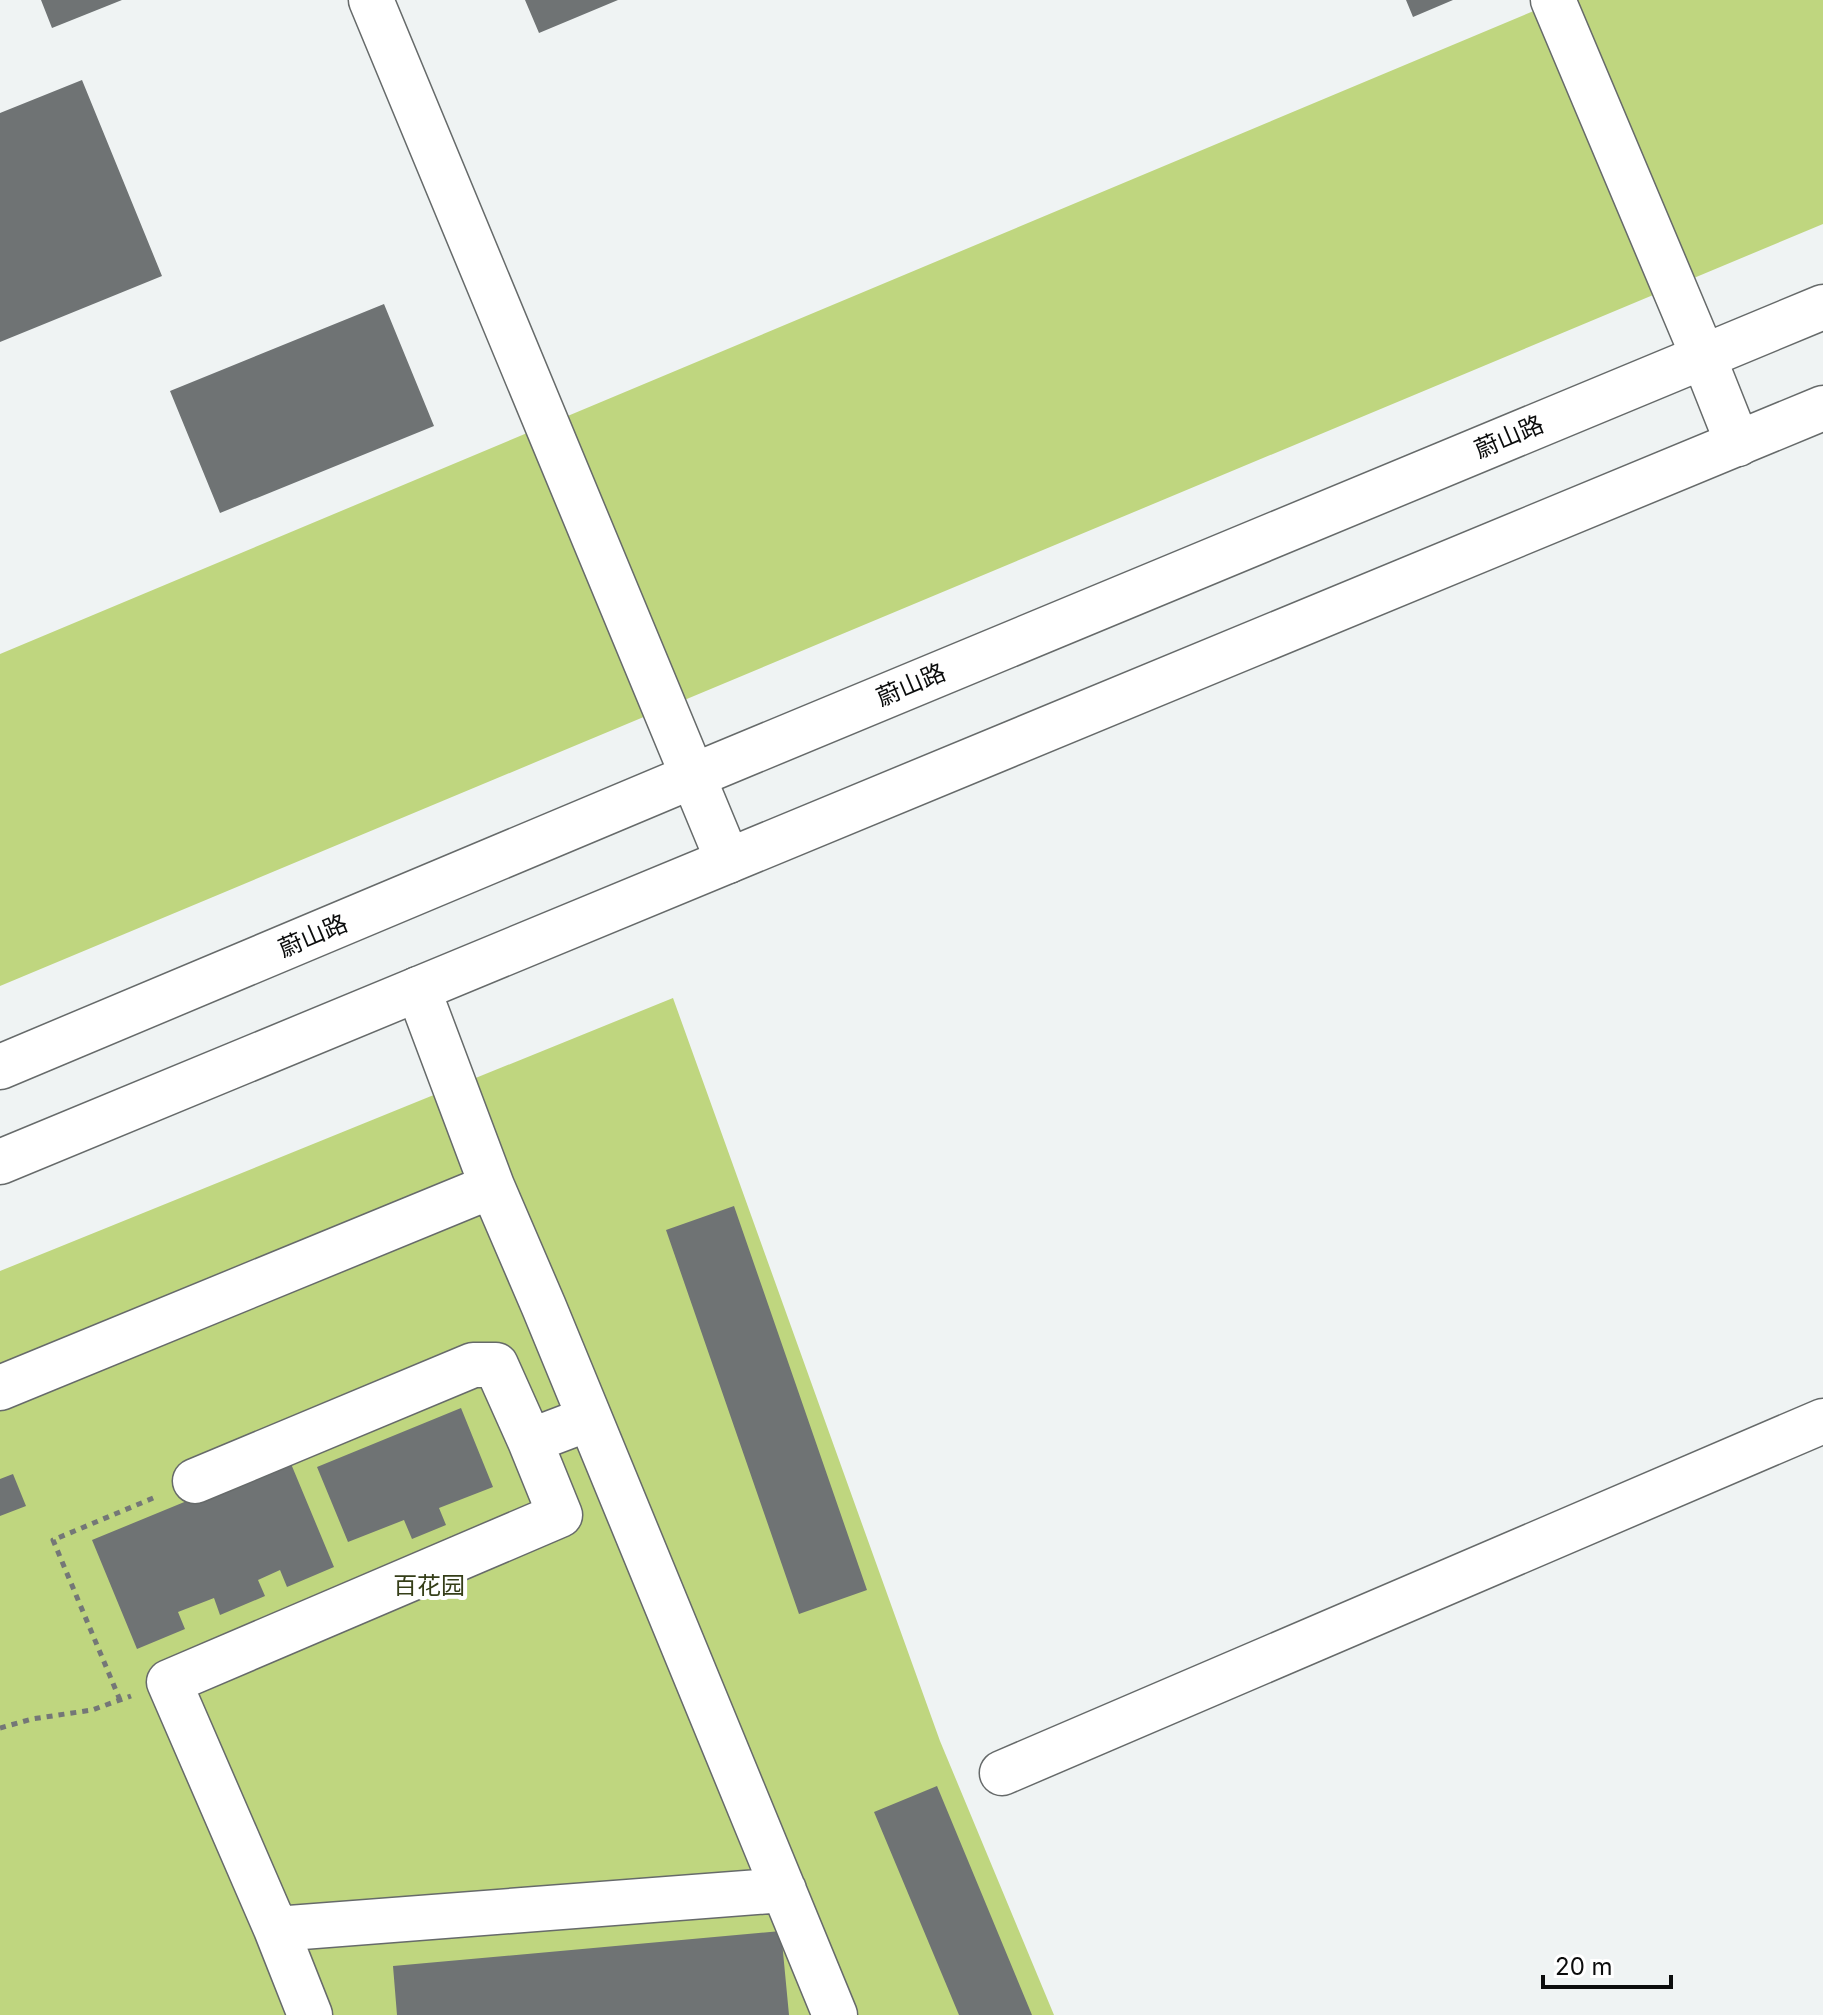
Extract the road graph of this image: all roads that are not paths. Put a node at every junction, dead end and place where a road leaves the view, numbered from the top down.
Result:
1 (371, 0) edge
2 (1553, 0) edge
3 (1823, 307) edge
4 (1703, 356) junction
5 (1823, 408) edge
6 (1738, 444) junction
7 (693, 776) junction
8 (728, 861) junction
9 (418, 989) junction
10 (0, 1067) edge
11 (0, 1162) edge
12 (492, 1186) junction
13 (0, 1388) edge
14 (588, 1419) junction
15 (1823, 1421) edge
16 (530, 1441) junction
17 (195, 1481) road end
18 (1002, 1773) dead end
19 (784, 1890) junction
20 (276, 1929) junction
21 (310, 2015) edge
22 (835, 2015) edge

1 - 7 main road
2 - 4 main road
3 - 4 main road, 蔚山路
4 - 6 main road
4 - 7 main road, 蔚山路
5 - 6 main road
6 - 8 main road
7 - 8 main road
7 - 10 main road, 蔚山路
8 - 9 main road
9 - 11 main road
9 - 12 main road
12 - 13 main road
12 - 14 main road
14 - 16 main road
14 - 19 main road
15 - 18 main road
16 - 17 main road
16 - 20 main road
19 - 20 main road
19 - 22 main road
20 - 21 main road

